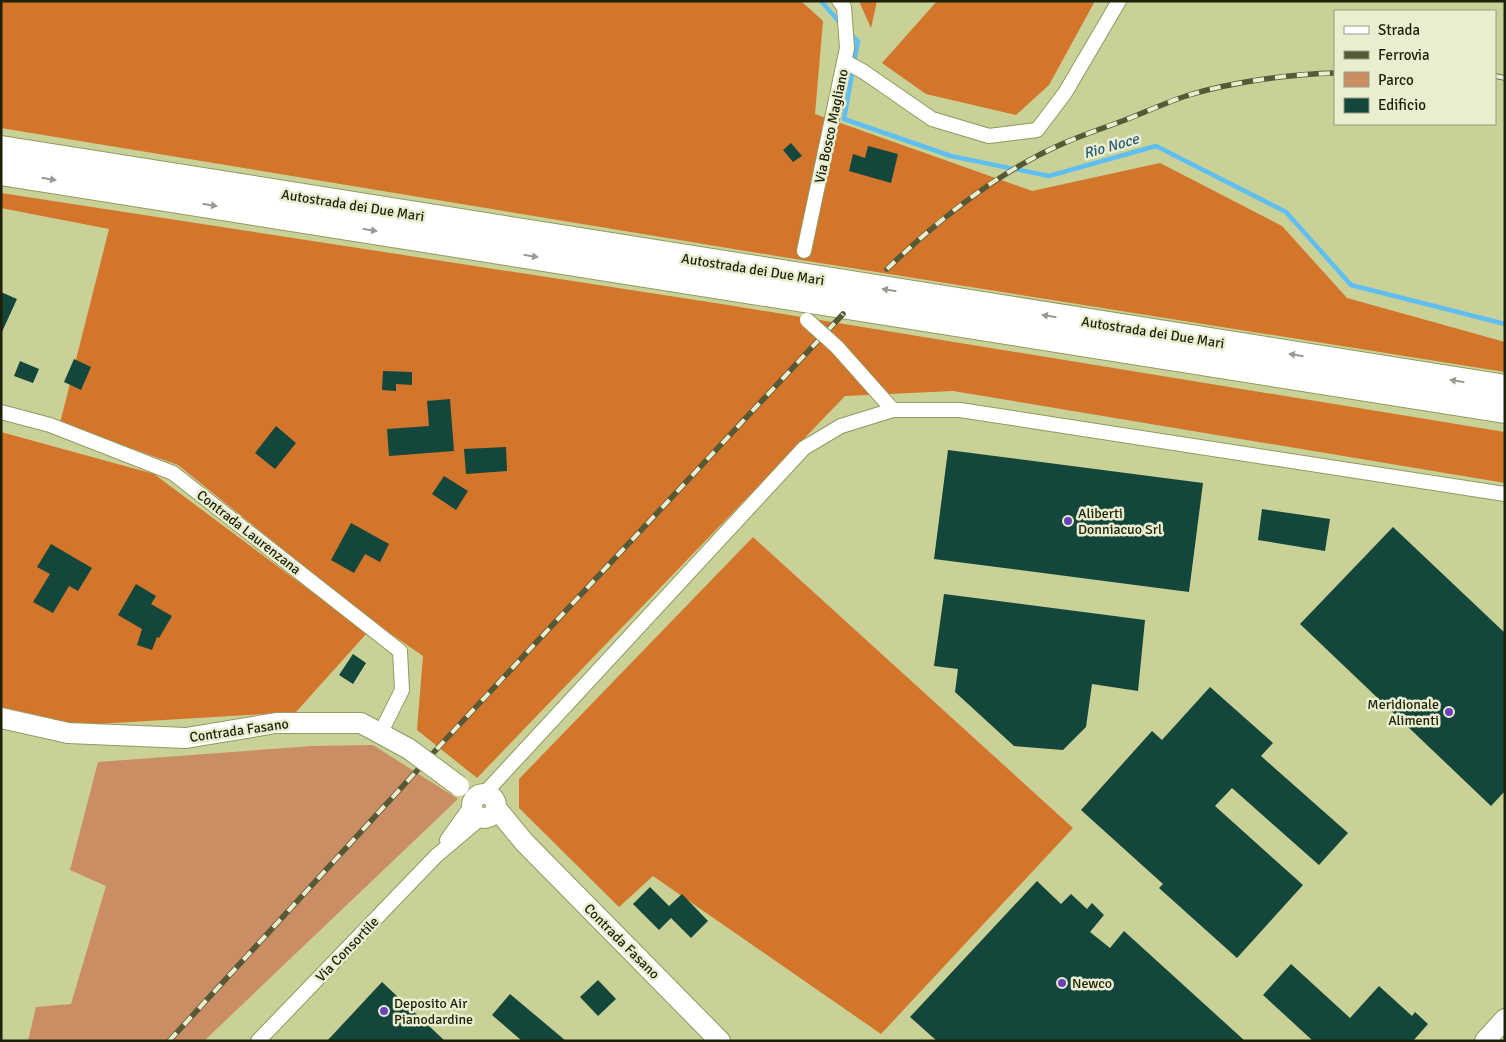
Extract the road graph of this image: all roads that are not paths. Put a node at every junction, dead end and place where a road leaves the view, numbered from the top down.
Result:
1 (839, 1) edge
2 (1119, 1) edge
3 (844, 61) junction
4 (1, 149) edge
5 (1, 172) edge
6 (804, 250) dead end
7 (807, 320) dead end
8 (1505, 388) edge
9 (893, 410) junction
10 (1505, 410) edge
11 (1, 412) edge
12 (1505, 494) edge
13 (1, 718) edge
14 (381, 732) junction
15 (481, 803) junction
16 (1505, 1019) edge
17 (258, 1041) edge
18 (720, 1041) edge
19 (1485, 1041) edge

1 - 3 street, Via Bosco Magliano
2 - 3 street
3 - 6 street, Via Bosco Magliano
8 -> 4 highway, Autostrada dei Due Mari
5 -> 10 highway, Autostrada dei Due Mari
7 - 9 street, bridge
9 - 12 street, Via Consortile
9 - 15 street, Via Consortile
11 - 14 street, Contrada Laurenzana
13 - 14 main road, Contrada Fasano
14 - 15 main road, Contrada Fasano, bridge
15 - 17 street, Via Consortile
15 - 18 main road, Contrada Fasano
16 - 19 main road

